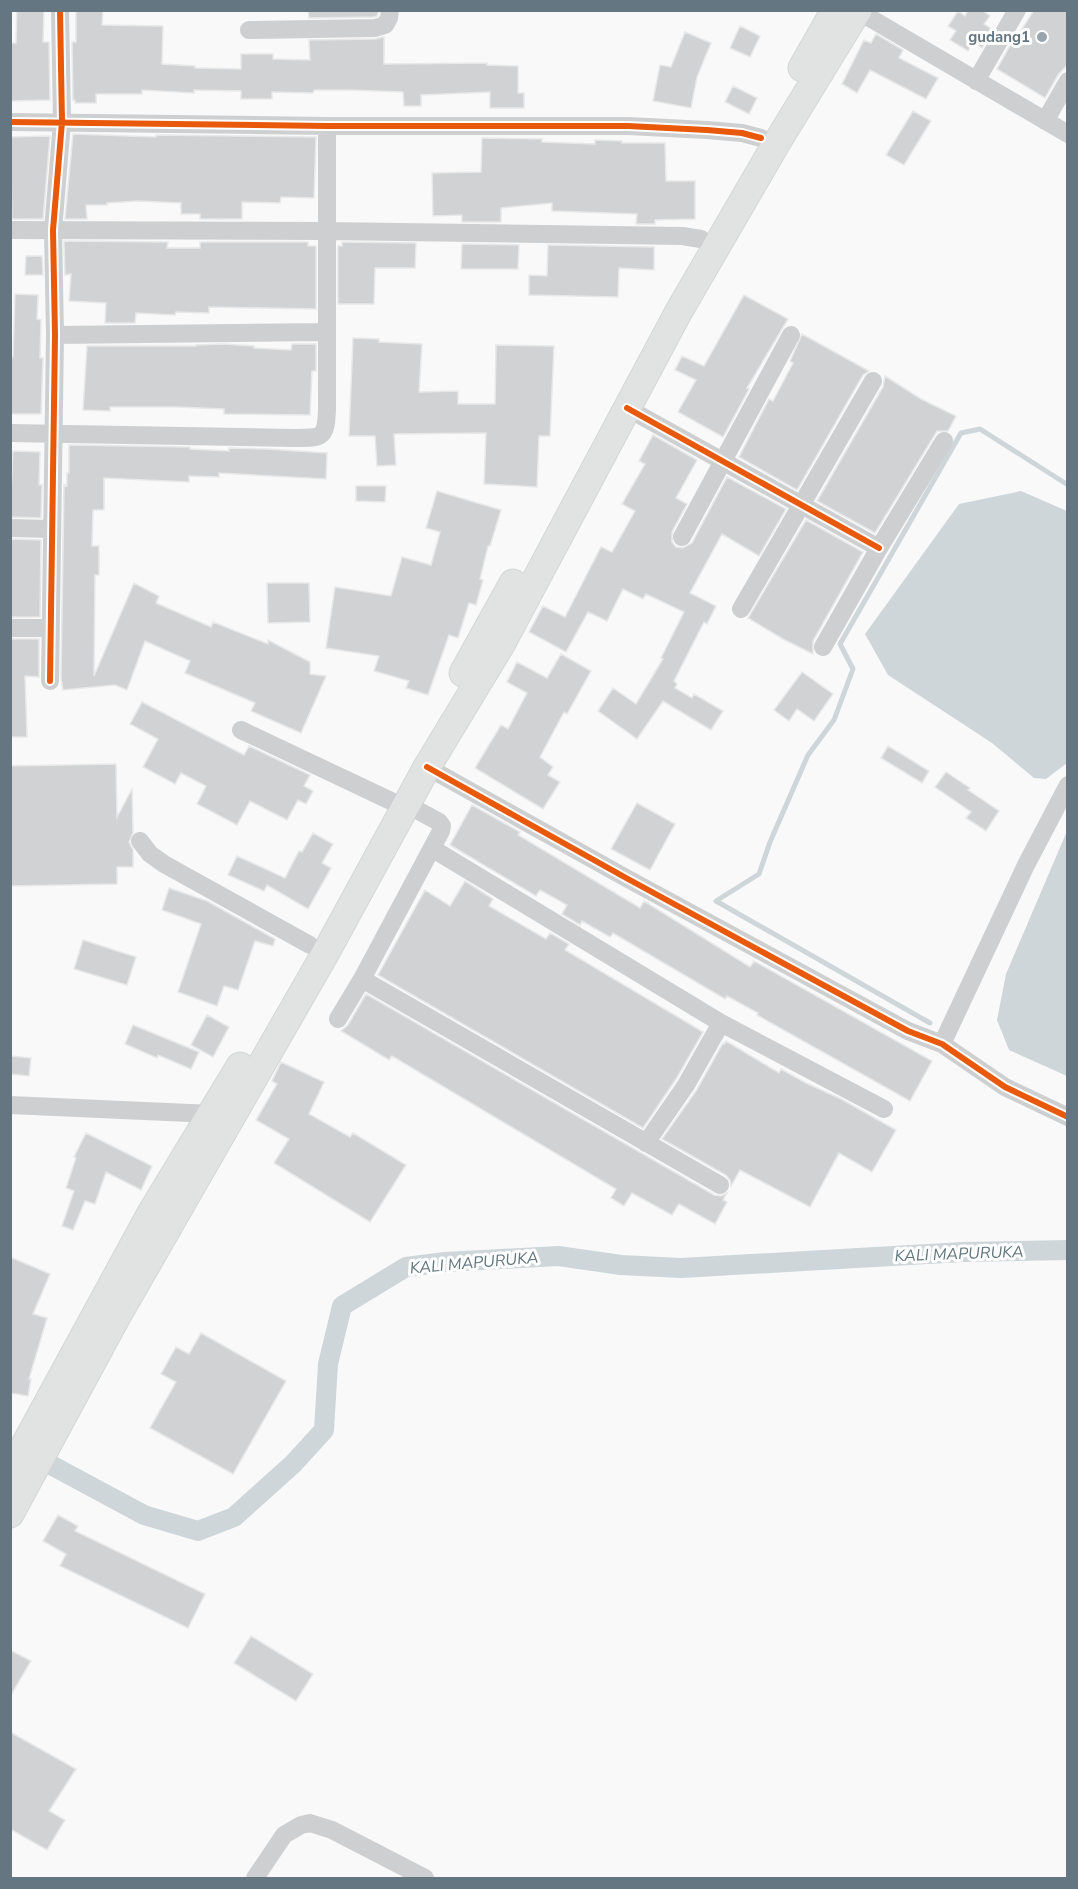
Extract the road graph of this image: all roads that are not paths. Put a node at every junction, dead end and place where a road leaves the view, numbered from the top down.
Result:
1 (60, 10) edge
2 (390, 10) edge
3 (835, 10) edge
4 (1017, 10) edge
5 (858, 11) edge
6 (249, 30) dead end
7 (976, 81) junction
8 (1068, 81) edge
9 (1045, 121) junction
10 (10, 122) edge
11 (62, 122) junction
12 (327, 126) junction
13 (1068, 134) edge
14 (761, 138) junction
15 (10, 230) edge
16 (53, 230) junction
17 (327, 231) junction
18 (701, 239) junction
19 (327, 332) junction
20 (55, 335) junction
21 (791, 335) dead end
22 (873, 381) dead end
23 (627, 408) junction
24 (10, 433) edge
25 (54, 434) junction
26 (944, 441) dead end
27 (722, 459) junction
28 (801, 504) junction
29 (10, 528) edge
30 (51, 529) junction
31 (682, 537) dead end
32 (879, 548) junction
33 (741, 609) dead end
34 (10, 628) edge
35 (50, 628) junction
36 (823, 647) dead end
37 (50, 681) dead end
38 (241, 730) dead end
39 (427, 767) junction
40 (1068, 785) edge
41 (399, 803) junction
42 (140, 841) dead end
43 (433, 849) junction
44 (310, 945) junction
45 (362, 979) junction
46 (338, 1019) dead end
47 (721, 1023) junction
48 (942, 1044) junction
49 (10, 1105) edge
50 (884, 1108) dead end
51 (212, 1114) junction
52 (1068, 1117) edge
53 (646, 1143) junction
54 (720, 1185) dead end
55 (107, 1314) junction
56 (10, 1472) edge
57 (10, 1514) edge
58 (255, 1878) edge
59 (425, 1878) edge

1 - 11 street
2 - 6 street
3 - 14 highway
4 - 7 street
5 - 7 street
5 - 23 highway
7 - 9 street
8 - 9 street
9 - 13 street
10 - 11 street
11 - 12 street
11 - 16 street
12 - 14 street
12 - 17 street
14 - 18 highway
15 - 16 street
16 - 17 street
16 - 20 street
17 - 18 street
17 - 19 street
18 - 41 highway
19 - 20 street
19 - 25 street
20 - 25 street
21 - 27 street
22 - 28 street
23 - 27 street
23 - 39 highway
24 - 25 street
25 - 30 street
26 - 32 street
27 - 28 street
27 - 31 street
28 - 32 street
28 - 33 street
29 - 30 street
30 - 35 street
32 - 36 street
34 - 35 street
35 - 37 street
38 - 41 street
39 - 41 highway
39 - 48 street
40 - 48 street
41 - 43 street
41 - 44 highway
41 - 55 highway
42 - 44 street
43 - 45 street
43 - 47 street
44 - 51 highway
45 - 46 street
45 - 53 street
47 - 50 street
47 - 53 street
48 - 52 street
49 - 51 street
51 - 55 highway
53 - 54 street
55 - 56 highway
55 - 57 highway
58 - 59 street

